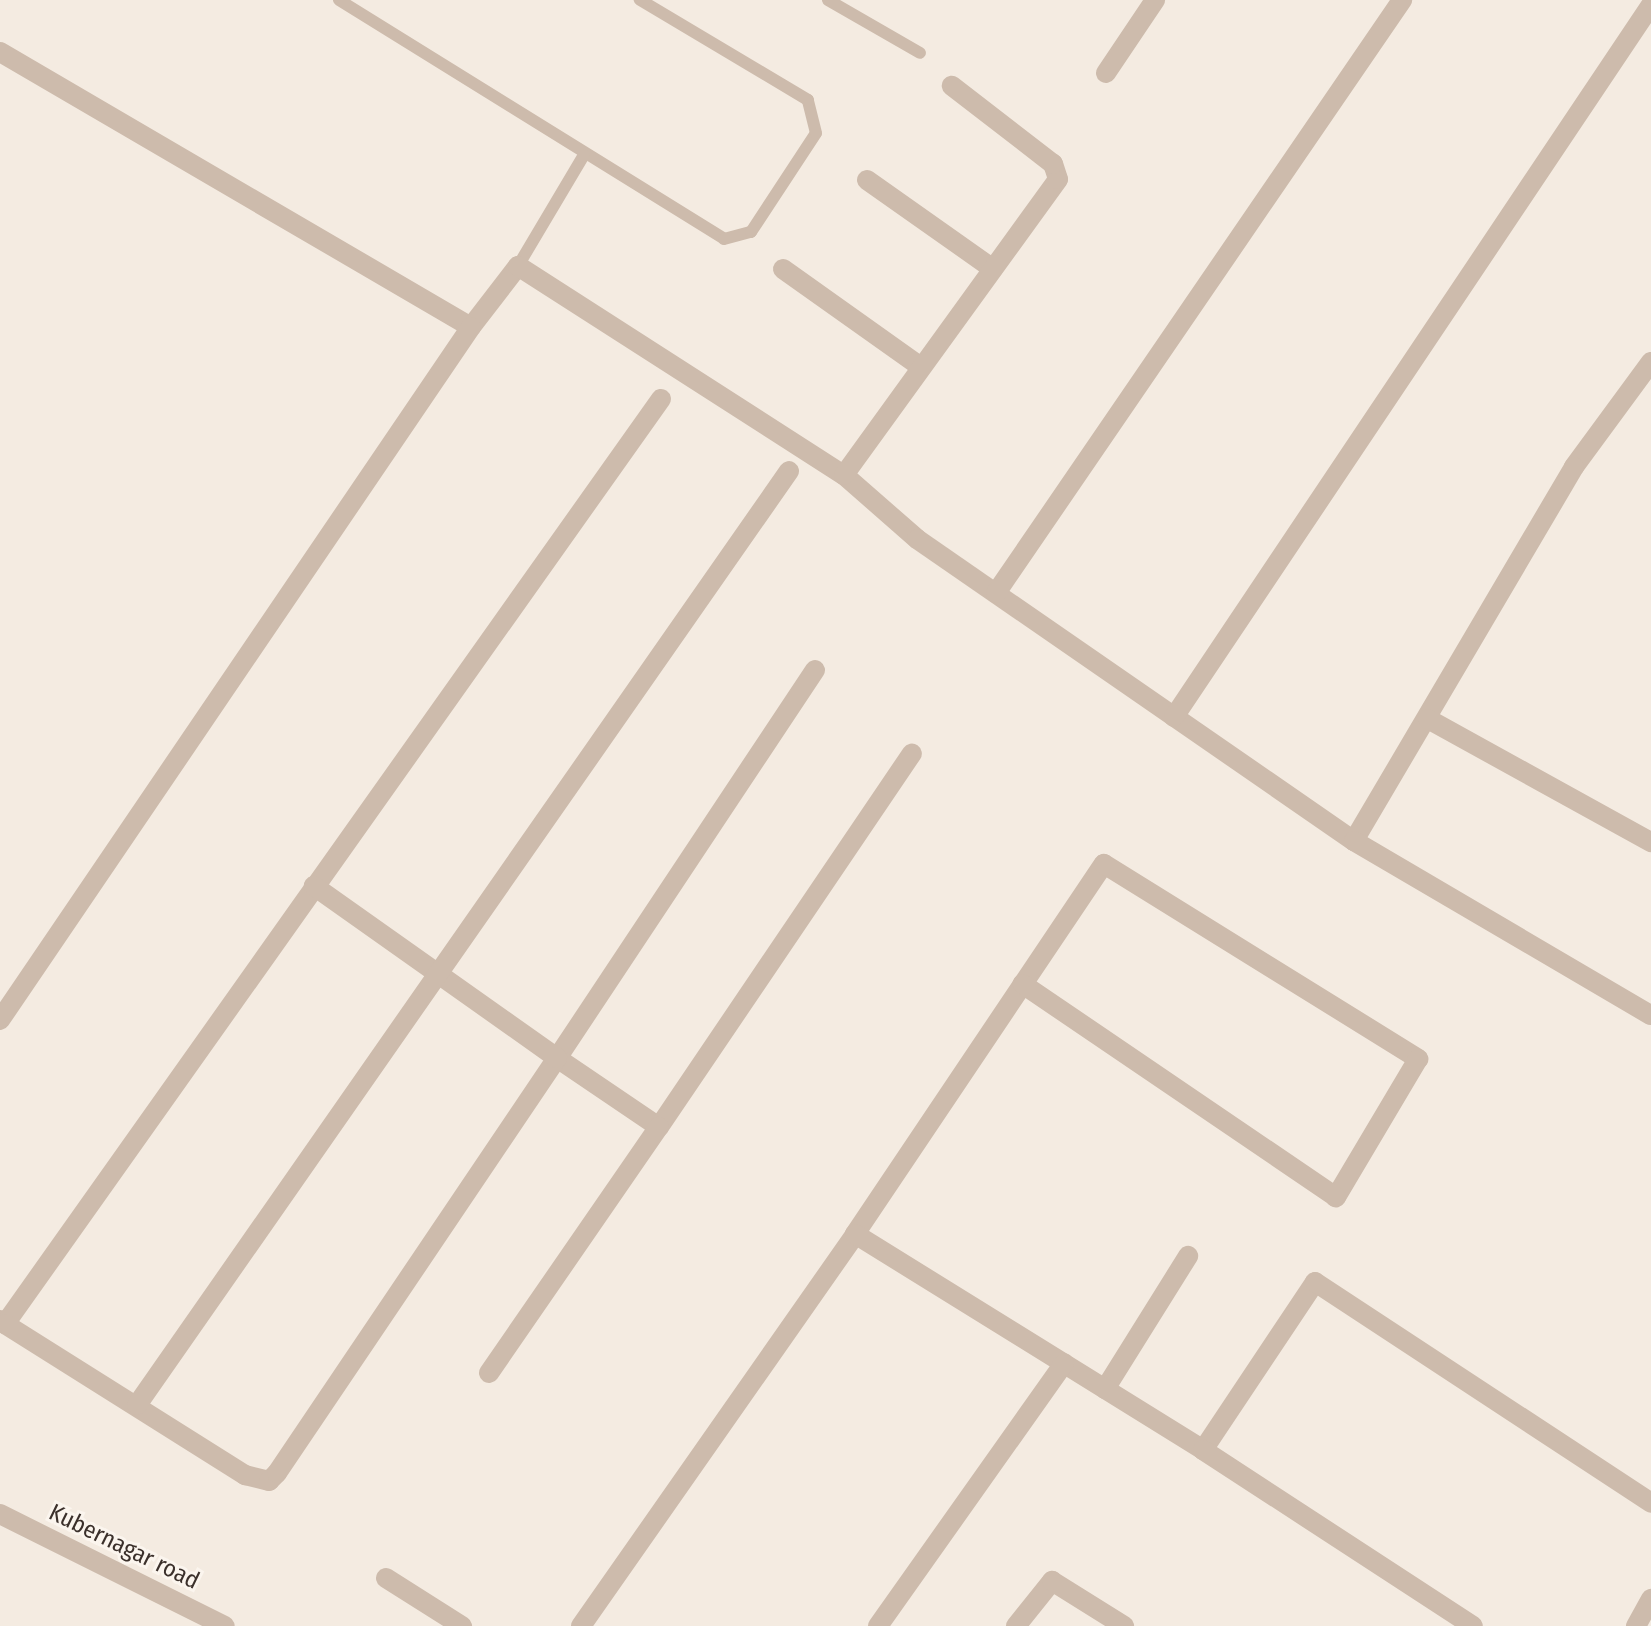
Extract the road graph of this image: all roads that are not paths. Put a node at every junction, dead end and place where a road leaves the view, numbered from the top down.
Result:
1 (339, 0) edge
2 (640, 0) edge
3 (828, 0) edge
4 (1155, 0) edge
5 (1402, 0) edge
6 (1651, 5) edge
7 (0, 52) edge
8 (920, 53) dead end
9 (1106, 73) dead end
10 (952, 86) dead end
11 (584, 155) junction
12 (867, 180) dead end
13 (518, 266) junction
14 (783, 269) dead end
15 (993, 269) junction
16 (471, 327) junction
17 (1651, 362) edge
18 (921, 367) junction
19 (661, 399) dead end
20 (789, 471) dead end
21 (844, 475) junction
22 (996, 593) junction
23 (815, 670) dead end
24 (1174, 717) junction
25 (1428, 719) junction
26 (912, 754) dead end
27 (1354, 841) junction
28 (1651, 842) edge
29 (314, 886) junction
30 (435, 974) junction
31 (1023, 984) junction
32 (1651, 1015) edge
33 (0, 1020) edge
34 (557, 1058) junction
35 (659, 1127) junction
36 (855, 1234) junction
37 (1188, 1256) dead end
38 (3, 1322) edge
39 (1064, 1363) junction
40 (489, 1373) dead end
41 (1105, 1389) junction
42 (137, 1405) junction
43 (1203, 1450) junction
44 (1651, 1503) edge
45 (0, 1514) edge
46 (386, 1578) dead end
47 (1651, 1599) edge
48 (225, 1626) edge
49 (462, 1626) edge
50 (581, 1626) edge
51 (878, 1626) edge
52 (1016, 1626) edge
53 (1124, 1626) edge
54 (1473, 1626) edge
55 (1636, 1626) edge

1 - 11 lane
2 - 11 lane
3 - 8 lane
4 - 9 street
5 - 22 street
6 - 24 street
7 - 16 street
10 - 15 street
11 - 13 lane
12 - 15 street
13 - 16 street
13 - 21 street
14 - 18 street
15 - 18 street
16 - 33 street
17 - 25 street
18 - 21 street
19 - 29 street
20 - 30 street
21 - 22 street
22 - 24 street
23 - 34 street
24 - 27 street
25 - 27 street
25 - 28 street
26 - 35 street
27 - 32 street
29 - 30 street
29 - 38 street
30 - 34 street
30 - 42 street
31 - 31 street
31 - 36 street
34 - 35 street
34 - 42 street
35 - 40 street
36 - 39 street
36 - 50 street
37 - 41 street
38 - 42 street
39 - 41 street
39 - 51 street
41 - 43 street
43 - 44 street
43 - 54 street
45 - 48 street, Kubernagar road
46 - 49 street
47 - 55 street
52 - 53 street

